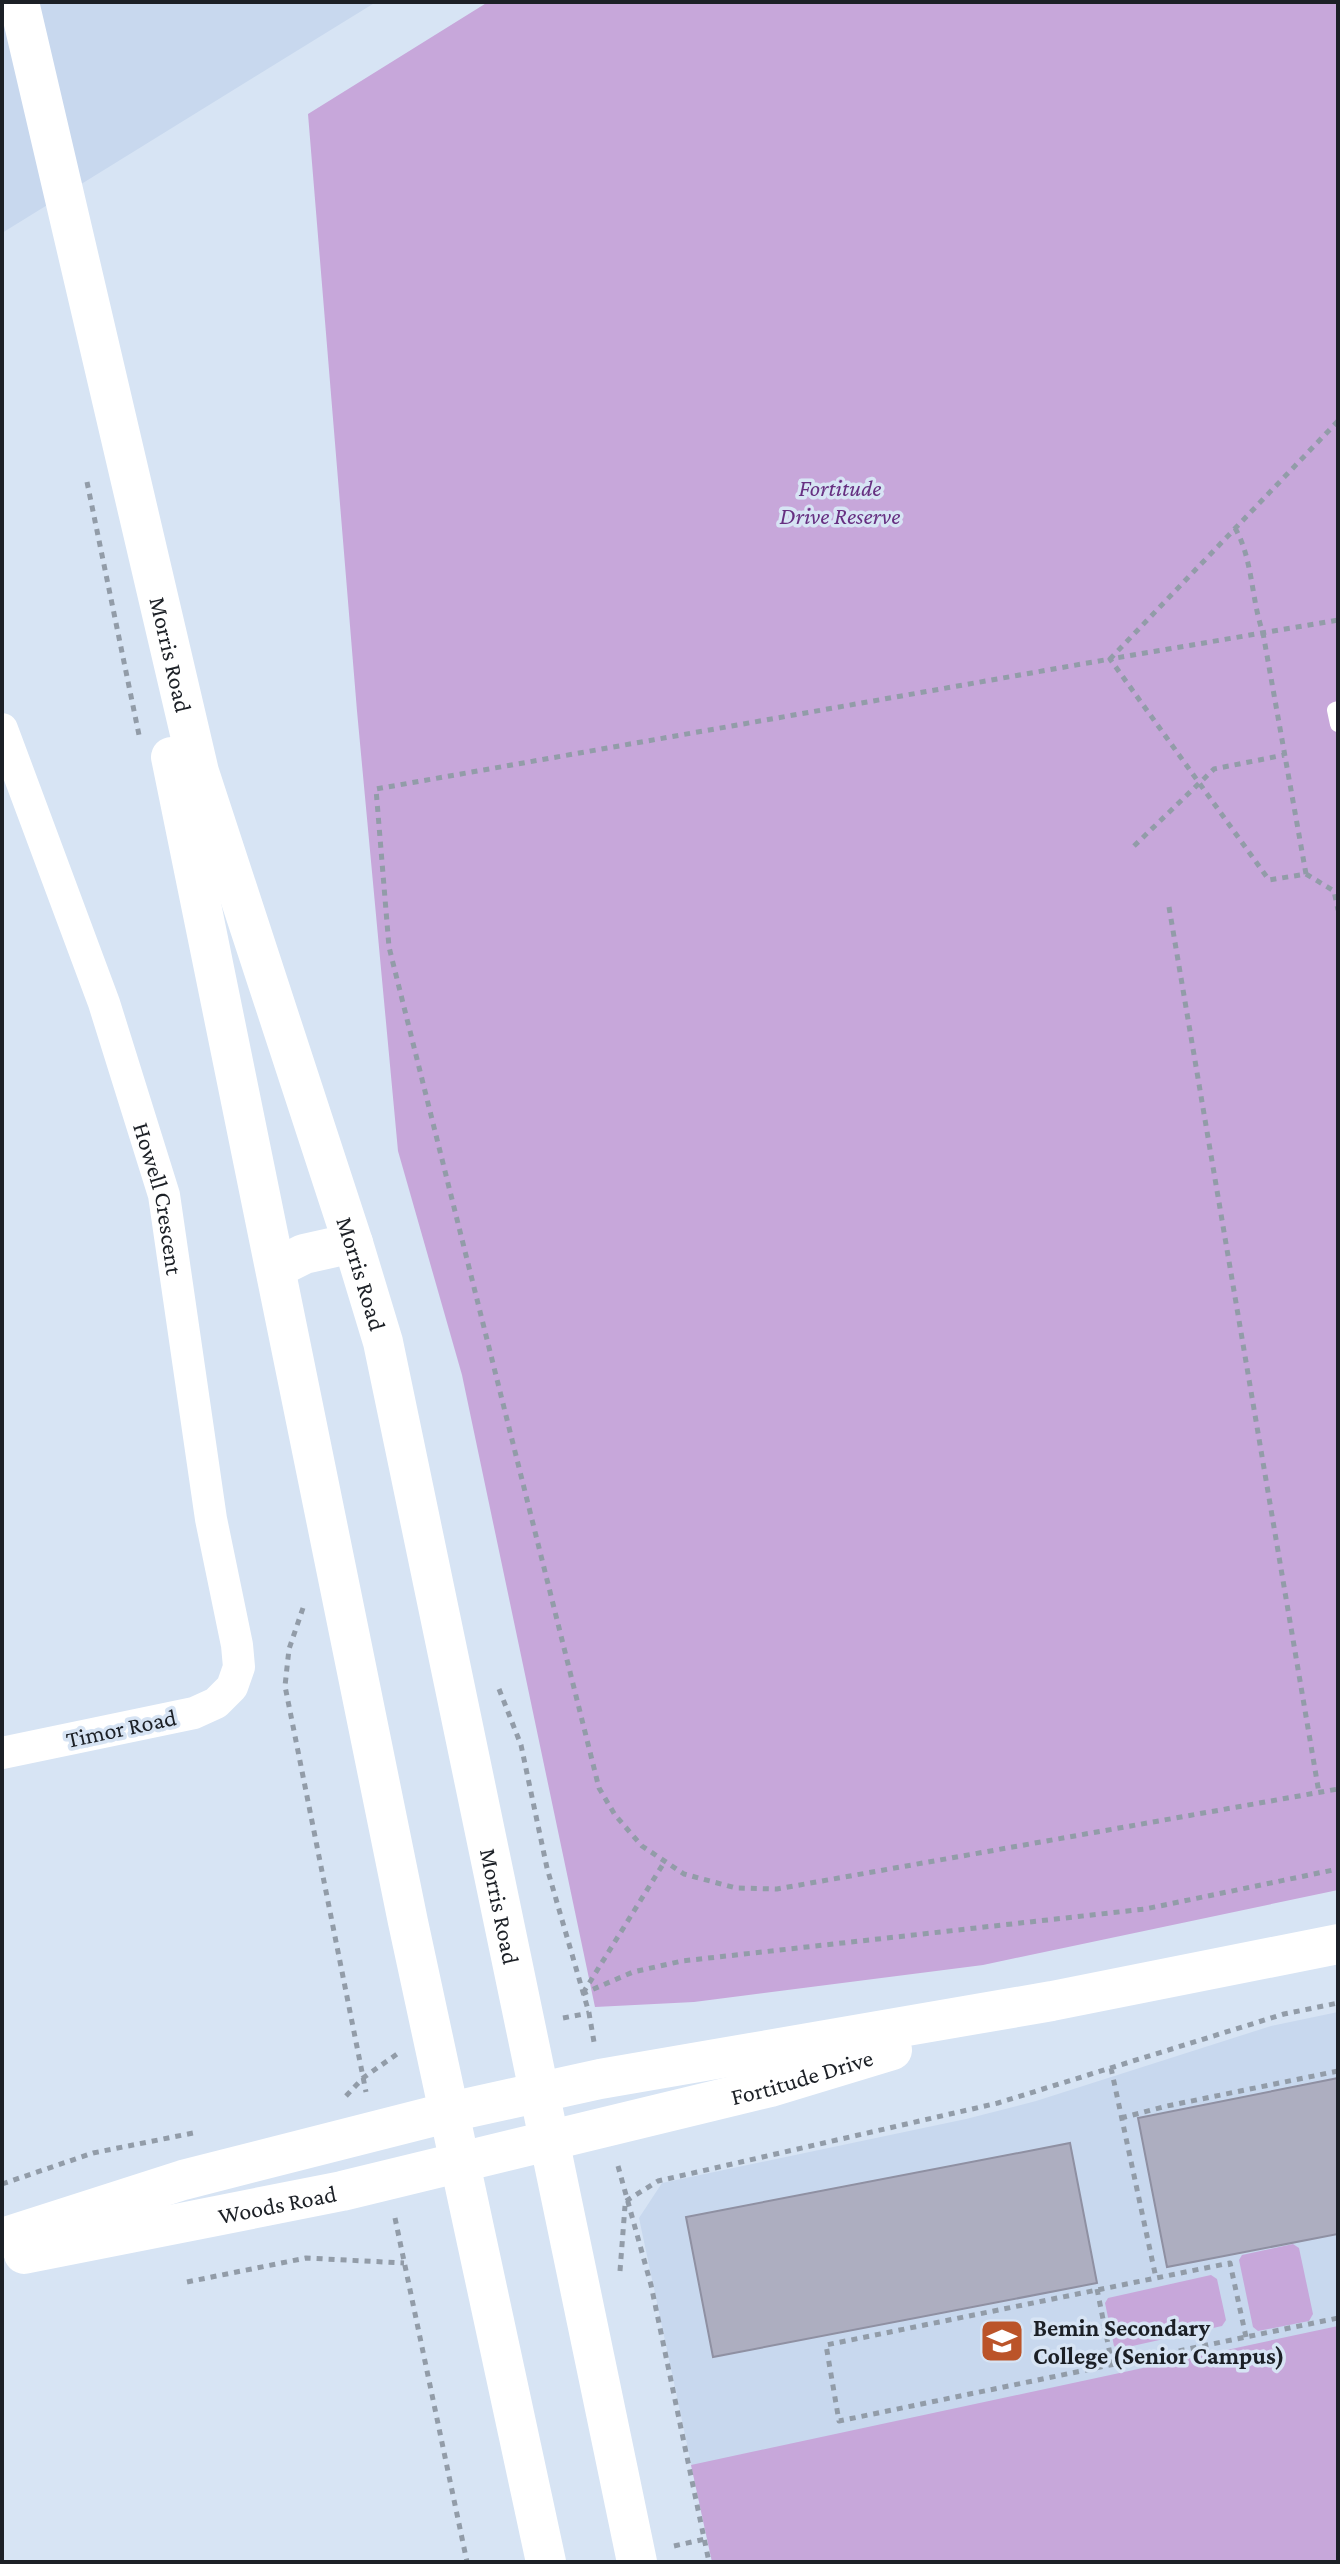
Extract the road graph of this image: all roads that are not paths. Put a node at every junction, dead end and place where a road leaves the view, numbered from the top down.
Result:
1 (18, 2) edge
2 (1338, 709) edge
3 (1338, 724) edge
4 (2, 729) edge
5 (353, 1243) junction
6 (276, 1268) junction
7 (232, 1687) joint
8 (2, 1753) edge
9 (1338, 1944) edge
10 (1052, 2001) junction
11 (540, 2093) junction
12 (450, 2112) junction
13 (550, 2139) junction
14 (461, 2161) junction
15 (2, 2238) edge
16 (2, 2259) edge
17 (546, 2562) edge
18 (637, 2562) edge

1 - 5 street, Morris Road
1 - 6 street, Morris Road
2 - 3 lane
4 - 7 street, Howell Crescent
5 - 6 street
5 - 11 street, Morris Road
6 - 12 street, Morris Road
7 - 8 street, Timor Road
9 - 10 street, Fortitude Drive
10 - 11 street, Fortitude Drive
10 - 13 street, Fortitude Drive
11 - 12 street, Woods Road
11 - 13 street, Morris Road
12 - 14 street, Morris Road
12 - 15 street, Woods Road
13 - 14 street, Woods Road
13 - 18 street, Morris Road
14 - 16 street, Woods Road
14 - 17 street, Morris Road

